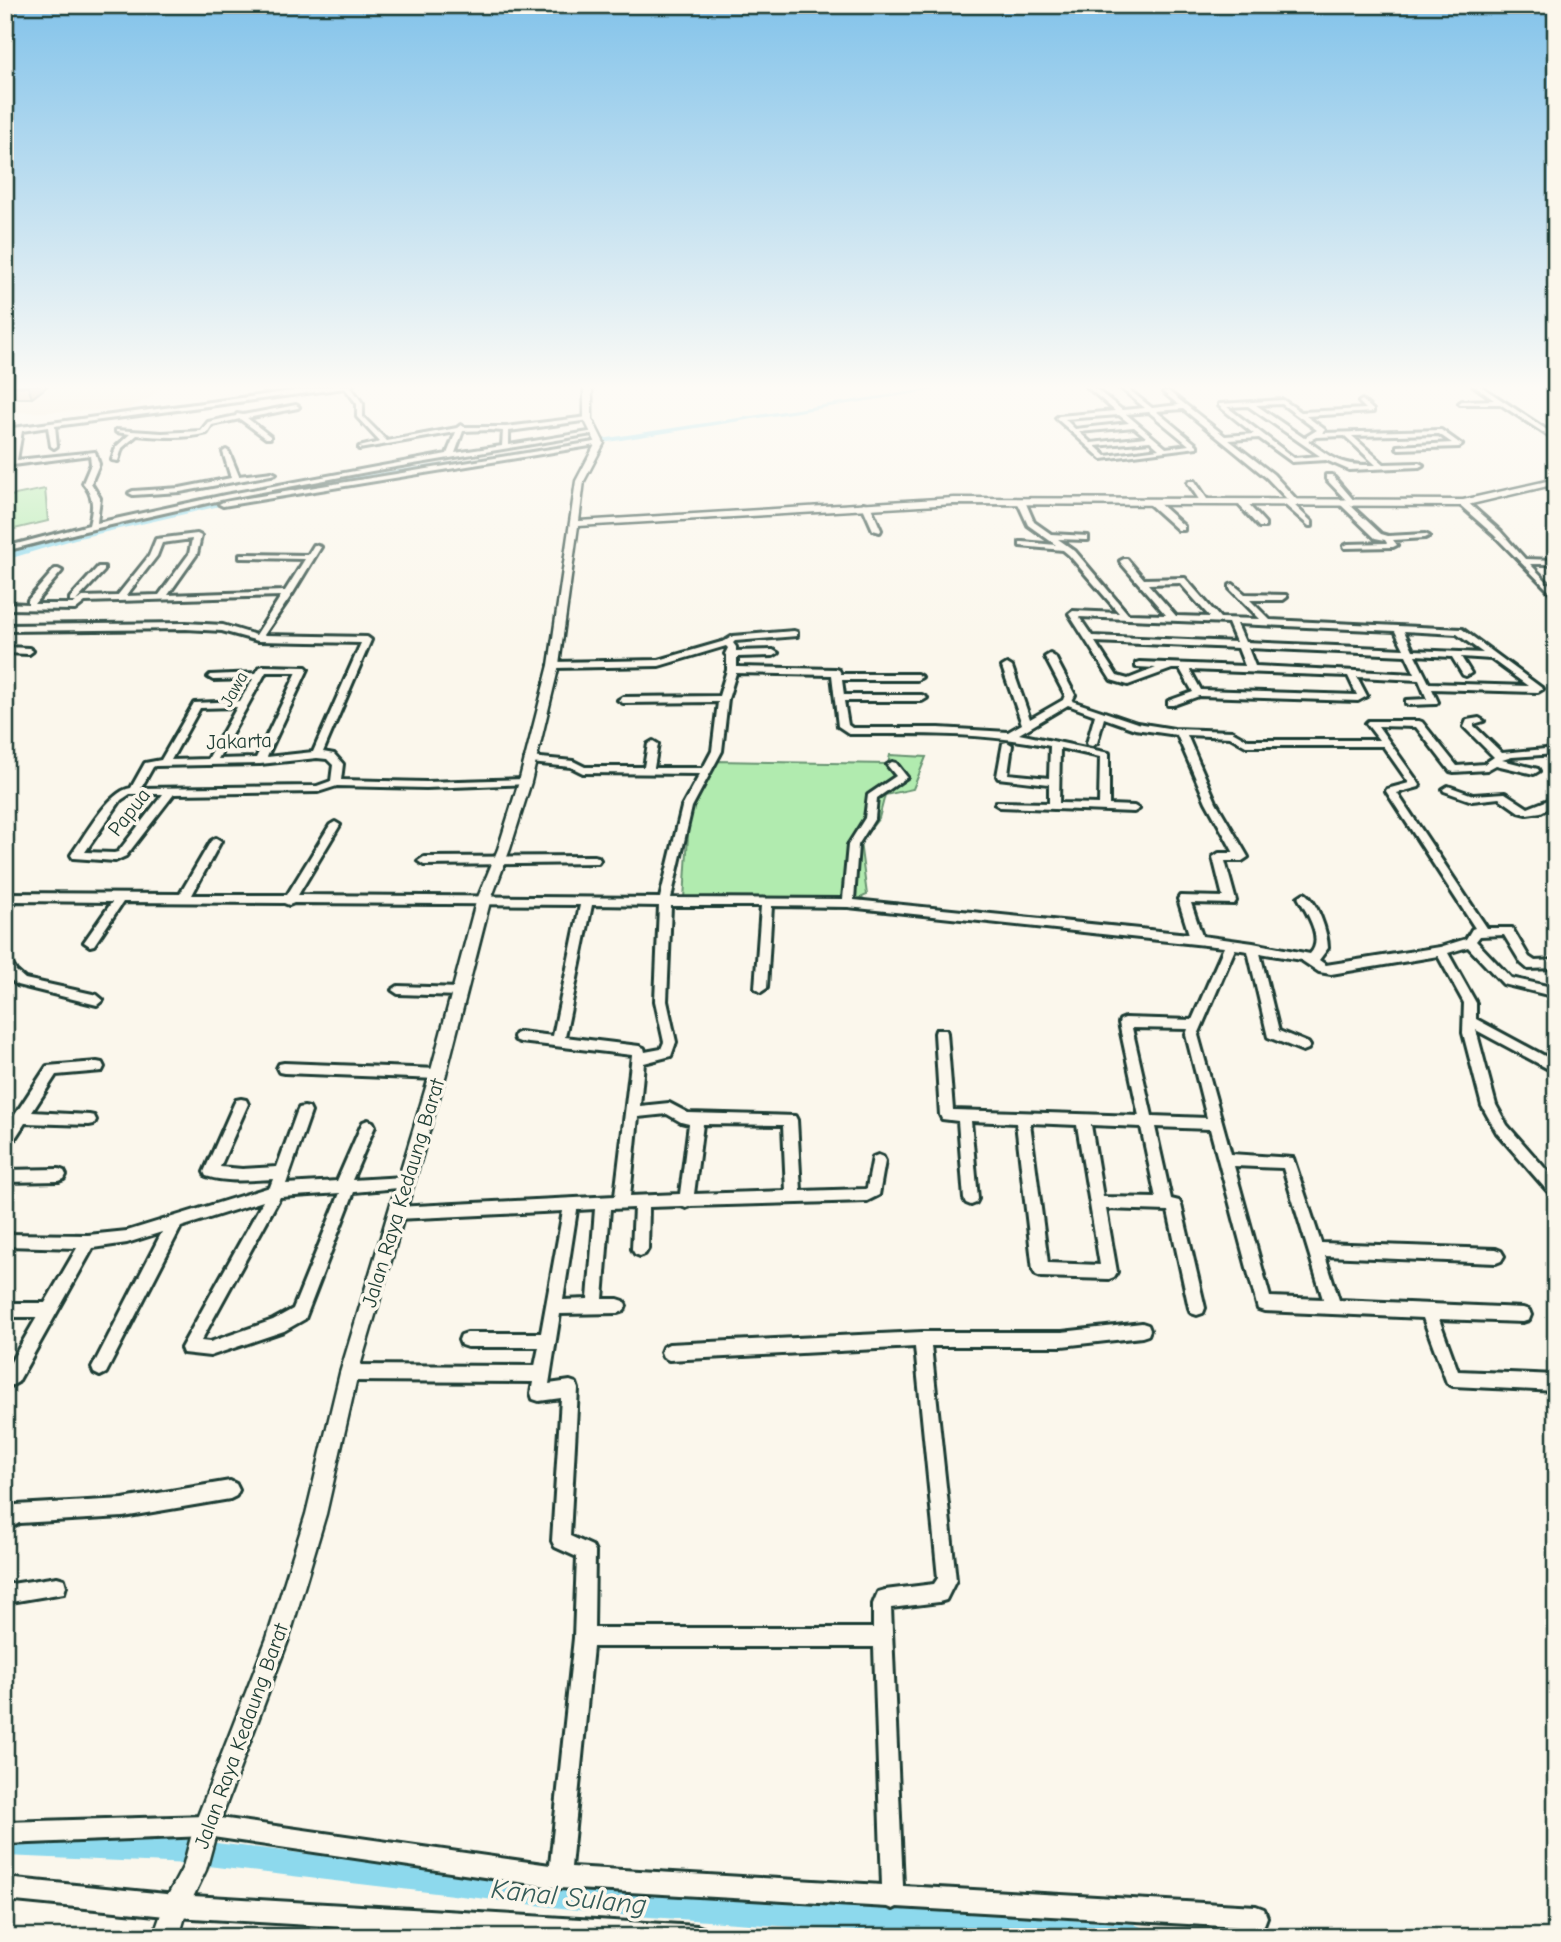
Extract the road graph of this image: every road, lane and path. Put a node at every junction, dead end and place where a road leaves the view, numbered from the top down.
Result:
1 (90, 476) edge
2 (233, 476) edge
3 (260, 476) edge
4 (353, 476) edge
5 (366, 476) edge
6 (582, 476) edge
7 (1270, 476) edge
8 (1329, 477) dead end
9 (234, 479) junction
10 (1556, 481) edge
11 (1192, 483) dead end
12 (239, 492) junction
13 (133, 493) dead end
14 (1021, 501) junction
15 (1152, 502) junction
16 (1205, 502) junction
17 (1241, 502) junction
18 (1290, 502) junction
19 (1348, 503) junction
20 (1462, 503) junction
21 (223, 504) dead end
22 (866, 505) junction
23 (574, 524) junction
24 (1309, 524) dead end
25 (93, 525) junction
26 (1262, 525) dead end
27 (1181, 528) dead end
28 (877, 530) dead end
29 (1047, 536) junction
30 (1425, 536) dead end
31 (1085, 538) dead end
32 (1388, 538) junction
33 (1023, 544) dead end
34 (1348, 546) dead end
35 (317, 547) dead end
36 (1066, 548) junction
37 (5, 549) edge
38 (243, 556) dead end
39 (311, 557) junction
40 (1124, 561) dead end
41 (1523, 561) junction
42 (1556, 562) edge
43 (101, 569) dead end
44 (58, 571) dead end
45 (1142, 582) junction
46 (1233, 587) dead end
47 (289, 593) junction
48 (1556, 596) edge
49 (162, 597) junction
50 (1243, 597) junction
51 (1283, 597) dead end
52 (120, 598) junction
53 (31, 601) junction
54 (77, 602) junction
55 (5, 604) edge
56 (1126, 616) junction
57 (1173, 618) junction
58 (1217, 620) junction
59 (1231, 621) junction
60 (1267, 622) junction
61 (60, 627) junction
62 (5, 628) edge
63 (1398, 628) junction
64 (794, 634) dead end
65 (258, 638) junction
66 (1089, 639) junction
67 (728, 643) junction
68 (1242, 645) junction
69 (5, 650) edge
70 (29, 651) dead end
71 (1409, 652) junction
72 (773, 653) dead end
73 (730, 654) junction
74 (1455, 654) junction
75 (1494, 656) junction
76 (1049, 657) dead end
77 (554, 665) junction
78 (1139, 665) dead end
79 (1171, 666) junction
80 (1183, 666) junction
81 (1007, 667) dead end
82 (1251, 669) junction
83 (732, 670) junction
84 (261, 672) junction
85 (1466, 673) dead end
86 (1351, 674) junction
87 (213, 677) dead end
88 (836, 677) junction
89 (917, 677) dead end
90 (1423, 681) junction
91 (1198, 693) junction
92 (839, 698) junction
93 (922, 698) dead end
94 (723, 699) junction
95 (623, 701) dead end
96 (1067, 702) junction
97 (1409, 702) dead end
98 (1171, 703) dead end
99 (199, 704) joint
100 (243, 704) junction
101 (1101, 713) junction
102 (1479, 721) dead end
103 (1027, 724) junction
104 (1181, 732) junction
105 (1008, 740) junction
106 (1091, 743) dead end
107 (1386, 743) junction
108 (653, 744) dead end
109 (1055, 744) junction
110 (1556, 751) edge
111 (317, 755) junction
112 (1498, 759) junction
113 (530, 760) junction
114 (212, 761) junction
115 (260, 761) junction
116 (165, 762) junction
117 (892, 765) dead end
118 (649, 770) junction
119 (704, 771) junction
120 (1534, 771) dead end
121 (525, 782) junction
122 (1055, 782) junction
123 (336, 783) junction
124 (1448, 789) dead end
125 (134, 791) junction
126 (170, 792) junction
127 (1556, 800) edge
128 (1000, 804) dead end
129 (1054, 807) junction
130 (1104, 808) junction
131 (1134, 809) dead end
132 (335, 825) dead end
133 (216, 841) dead end
134 (500, 860) junction
135 (594, 860) dead end
136 (424, 861) dead end
137 (9, 897) edge
138 (1304, 897) dead end
139 (120, 898) junction
140 (184, 898) junction
141 (665, 900) junction
142 (289, 901) junction
143 (587, 901) junction
144 (483, 902) junction
145 (767, 902) junction
146 (848, 903) junction
147 (5, 909) edge
148 (1483, 931) junction
149 (1197, 939) junction
150 (90, 942) dead end
151 (1470, 942) junction
152 (1231, 944) junction
153 (1253, 947) junction
154 (1441, 951) junction
155 (1311, 960) junction
156 (5, 962) edge
157 (1556, 964) edge
158 (761, 988) dead end
159 (398, 990) dead end
160 (460, 992) junction
161 (1556, 993) edge
162 (97, 1000) dead end
163 (1471, 1022) junction
164 (1197, 1025) junction
165 (941, 1033) dead end
166 (520, 1037) dead end
167 (558, 1041) junction
168 (1303, 1046) dead end
169 (638, 1059) junction
170 (97, 1067) dead end
171 (284, 1068) dead end
172 (1556, 1068) edge
173 (438, 1074) junction
174 (241, 1104) dead end
175 (304, 1112) dead end
176 (632, 1112) junction
177 (964, 1115) junction
178 (21, 1117) junction
179 (1022, 1117) junction
180 (696, 1119) junction
181 (89, 1120) dead end
182 (1083, 1120) junction
183 (1147, 1122) junction
184 (1216, 1124) junction
185 (368, 1126) dead end
186 (5, 1142) edge
187 (1226, 1160) junction
188 (878, 1161) dead end
189 (281, 1173) junction
190 (59, 1175) dead end
191 (5, 1176) edge
192 (404, 1184) junction
193 (346, 1185) junction
194 (276, 1191) junction
195 (1556, 1191) edge
196 (794, 1197) junction
197 (971, 1199) dead end
198 (622, 1202) junction
199 (642, 1202) junction
200 (686, 1202) junction
201 (603, 1203) junction
202 (1097, 1203) junction
203 (571, 1205) junction
204 (1164, 1205) junction
205 (396, 1213) junction
206 (176, 1221) junction
207 (5, 1240) edge
208 (88, 1242) junction
209 (640, 1249) dead end
210 (1315, 1249) junction
211 (1496, 1256) dead end
212 (618, 1306) dead end
213 (553, 1307) junction
214 (595, 1307) junction
215 (1334, 1307) junction
216 (1197, 1308) dead end
217 (5, 1310) edge
218 (50, 1310) junction
219 (1427, 1311) junction
220 (1522, 1315) dead end
221 (1142, 1330) dead end
222 (922, 1339) junction
223 (467, 1340) dead end
224 (549, 1340) junction
225 (669, 1352) dead end
226 (100, 1368) dead end
227 (349, 1373) junction
228 (542, 1374) junction
229 (5, 1381) edge
230 (1556, 1383) edge
231 (230, 1490) dead end
232 (5, 1522) edge
233 (57, 1586) dead end
234 (5, 1594) edge
235 (883, 1637) junction
236 (584, 1638) junction
237 (5, 1833) edge
238 (201, 1845) junction
239 (559, 1877) junction
240 (5, 1889) edge
241 (893, 1898) junction
242 (176, 1906) junction
243 (1256, 1916) dead end
244 (166, 1937) edge
245 (697, 1937) edge

1 - 25 street
2 - 9 street
3 - 9 street
4 - 12 street
5 - 21 street
6 - 23 street, Jalan Raya Kedaung Barat
7 - 18 street
8 - 19 street
9 - 12 street
9 - 13 street
10 - 20 street
11 - 16 street
12 - 25 street
14 - 15 street
14 - 22 street
14 - 29 street
15 - 16 street
15 - 27 street
16 - 17 street
17 - 18 street
17 - 26 street
18 - 19 street
18 - 24 street
19 - 20 street
19 - 32 street
20 - 41 street
22 - 23 street
22 - 28 street
23 - 77 street, Jalan Raya Kedaung Barat
25 - 37 street
29 - 31 street
29 - 36 street
30 - 32 street
32 - 34 street
33 - 36 street
35 - 39 street
36 - 56 street
38 - 39 street
39 - 47 street
40 - 45 street
41 - 42 street
41 - 48 street
43 - 54 street
44 - 53 street
45 - 57 street
45 - 58 street
46 - 50 street
47 - 49 street
47 - 65 street
49 - 52 street
49 - 52 street
50 - 51 street
50 - 60 street
52 - 54 street
53 - 54 street
53 - 55 street
54 - 55 street
54 - 61 street
56 - 57 street
56 - 66 street
57 - 58 street
58 - 59 street
59 - 60 street
59 - 68 street
60 - 63 street
61 - 62 street
61 - 65 street
63 - 71 street
63 - 75 street
64 - 67 street
65 - 111 street
66 - 68 street
66 - 79 street
67 - 73 street
67 - 77 street
68 - 71 street
68 - 82 street
69 - 70 street
71 - 74 street
71 - 90 street
72 - 73 street
73 - 83 street
74 - 75 street
74 - 85 street
75 - 90 street
76 - 96 street
77 - 113 street, Jalan Raya Kedaung Barat
78 - 79 street
79 - 80 street
80 - 82 street
80 - 91 street
81 - 103 street
82 - 86 street
83 - 88 street
83 - 94 street
84 - 87 street
84 - 100 street, Jawa
84 - 115 street
86 - 90 street
86 - 91 street
88 - 89 street
88 - 92 street
90 - 97 street
91 - 98 street
92 - 93 street
92 - 105 street
94 - 95 street
94 - 119 street
96 - 101 street
96 - 103 street
99 - 100 street
99 - 116 street
100 - 114 street, Jawa
101 - 104 street
101 - 106 street
102 - 112 street
103 - 105 street
104 - 107 street
104 - 149 street
105 - 109 street
105 - 122 street
107 - 112 street
107 - 148 street
108 - 118 street
109 - 122 street
109 - 130 street
110 - 112 street
111 - 115 street, Jakarta
111 - 123 street
112 - 120 street
113 - 118 street
113 - 121 street, Jalan Raya Kedaung Barat
114 - 115 street, Jakarta
114 - 116 street, Jakarta
116 - 125 street
117 - 146 street
118 - 119 street
119 - 141 street
121 - 123 street
121 - 134 street, Jalan Raya Kedaung Barat
122 - 129 street
123 - 126 street
124 - 127 street
125 - 126 street
125 - 126 street, Papua
128 - 129 street
129 - 130 street
130 - 131 street
132 - 142 street
133 - 140 street
134 - 135 street
134 - 136 street
134 - 144 street, Jalan Raya Kedaung Barat
137 - 139 street
137 - 147 street
138 - 155 street
139 - 140 street
139 - 150 street
140 - 142 street
141 - 143 street
141 - 145 street
141 - 169 street
142 - 144 street
143 - 144 street
143 - 167 street
144 - 160 street, Jalan Raya Kedaung Barat
145 - 146 street
145 - 158 street
146 - 149 street
148 - 151 street
148 - 157 street
149 - 152 street
151 - 154 street
151 - 161 street
152 - 153 street
152 - 164 street
153 - 155 street
153 - 168 street
154 - 155 street
154 - 163 street
156 - 162 street
159 - 160 street
160 - 173 street, Jalan Raya Kedaung Barat
163 - 172 street
163 - 195 street
164 - 183 street
164 - 184 street
165 - 177 street
166 - 167 street
167 - 169 street
169 - 176 street
170 - 178 street
171 - 173 street
173 - 192 street, Jalan Raya Kedaung Barat
174 - 189 street
175 - 189 street
176 - 180 street
176 - 198 street
177 - 179 street
177 - 197 street
178 - 181 street
178 - 186 street
179 - 182 street
179 - 202 street
180 - 196 street
180 - 200 street
182 - 183 street
182 - 202 street
183 - 184 street
183 - 204 street
184 - 187 street
185 - 193 street
187 - 210 street
187 - 215 street
188 - 196 street
189 - 194 street
190 - 191 street
192 - 193 street
192 - 205 street, Jalan Raya Kedaung Barat
193 - 194 street
193 - 194 street
194 - 206 street
196 - 200 street
198 - 199 street
198 - 201 street
199 - 200 street
199 - 209 street
201 - 203 street
201 - 214 street
202 - 204 street
203 - 205 street
203 - 213 street
204 - 216 street
205 - 227 street, Jalan Raya Kedaung Barat
206 - 208 street
206 - 226 street
207 - 208 street
208 - 218 street
210 - 211 street
210 - 215 street
212 - 214 street
213 - 214 street
213 - 224 street
215 - 219 street
217 - 218 street
218 - 229 street
219 - 220 street
219 - 230 street
221 - 222 street
222 - 225 street
222 - 235 street
223 - 224 street
224 - 228 street
227 - 228 street
227 - 238 street, Jalan Raya Kedaung Barat
228 - 236 street
231 - 232 street
233 - 234 street
235 - 236 street
235 - 241 street
236 - 239 street
237 - 238 street
238 - 239 street
238 - 242 street, Jalan Raya Kedaung Barat
239 - 241 street
240 - 242 street
241 - 243 street
242 - 244 street, Jalan Raya Kedaung Barat
242 - 245 street

